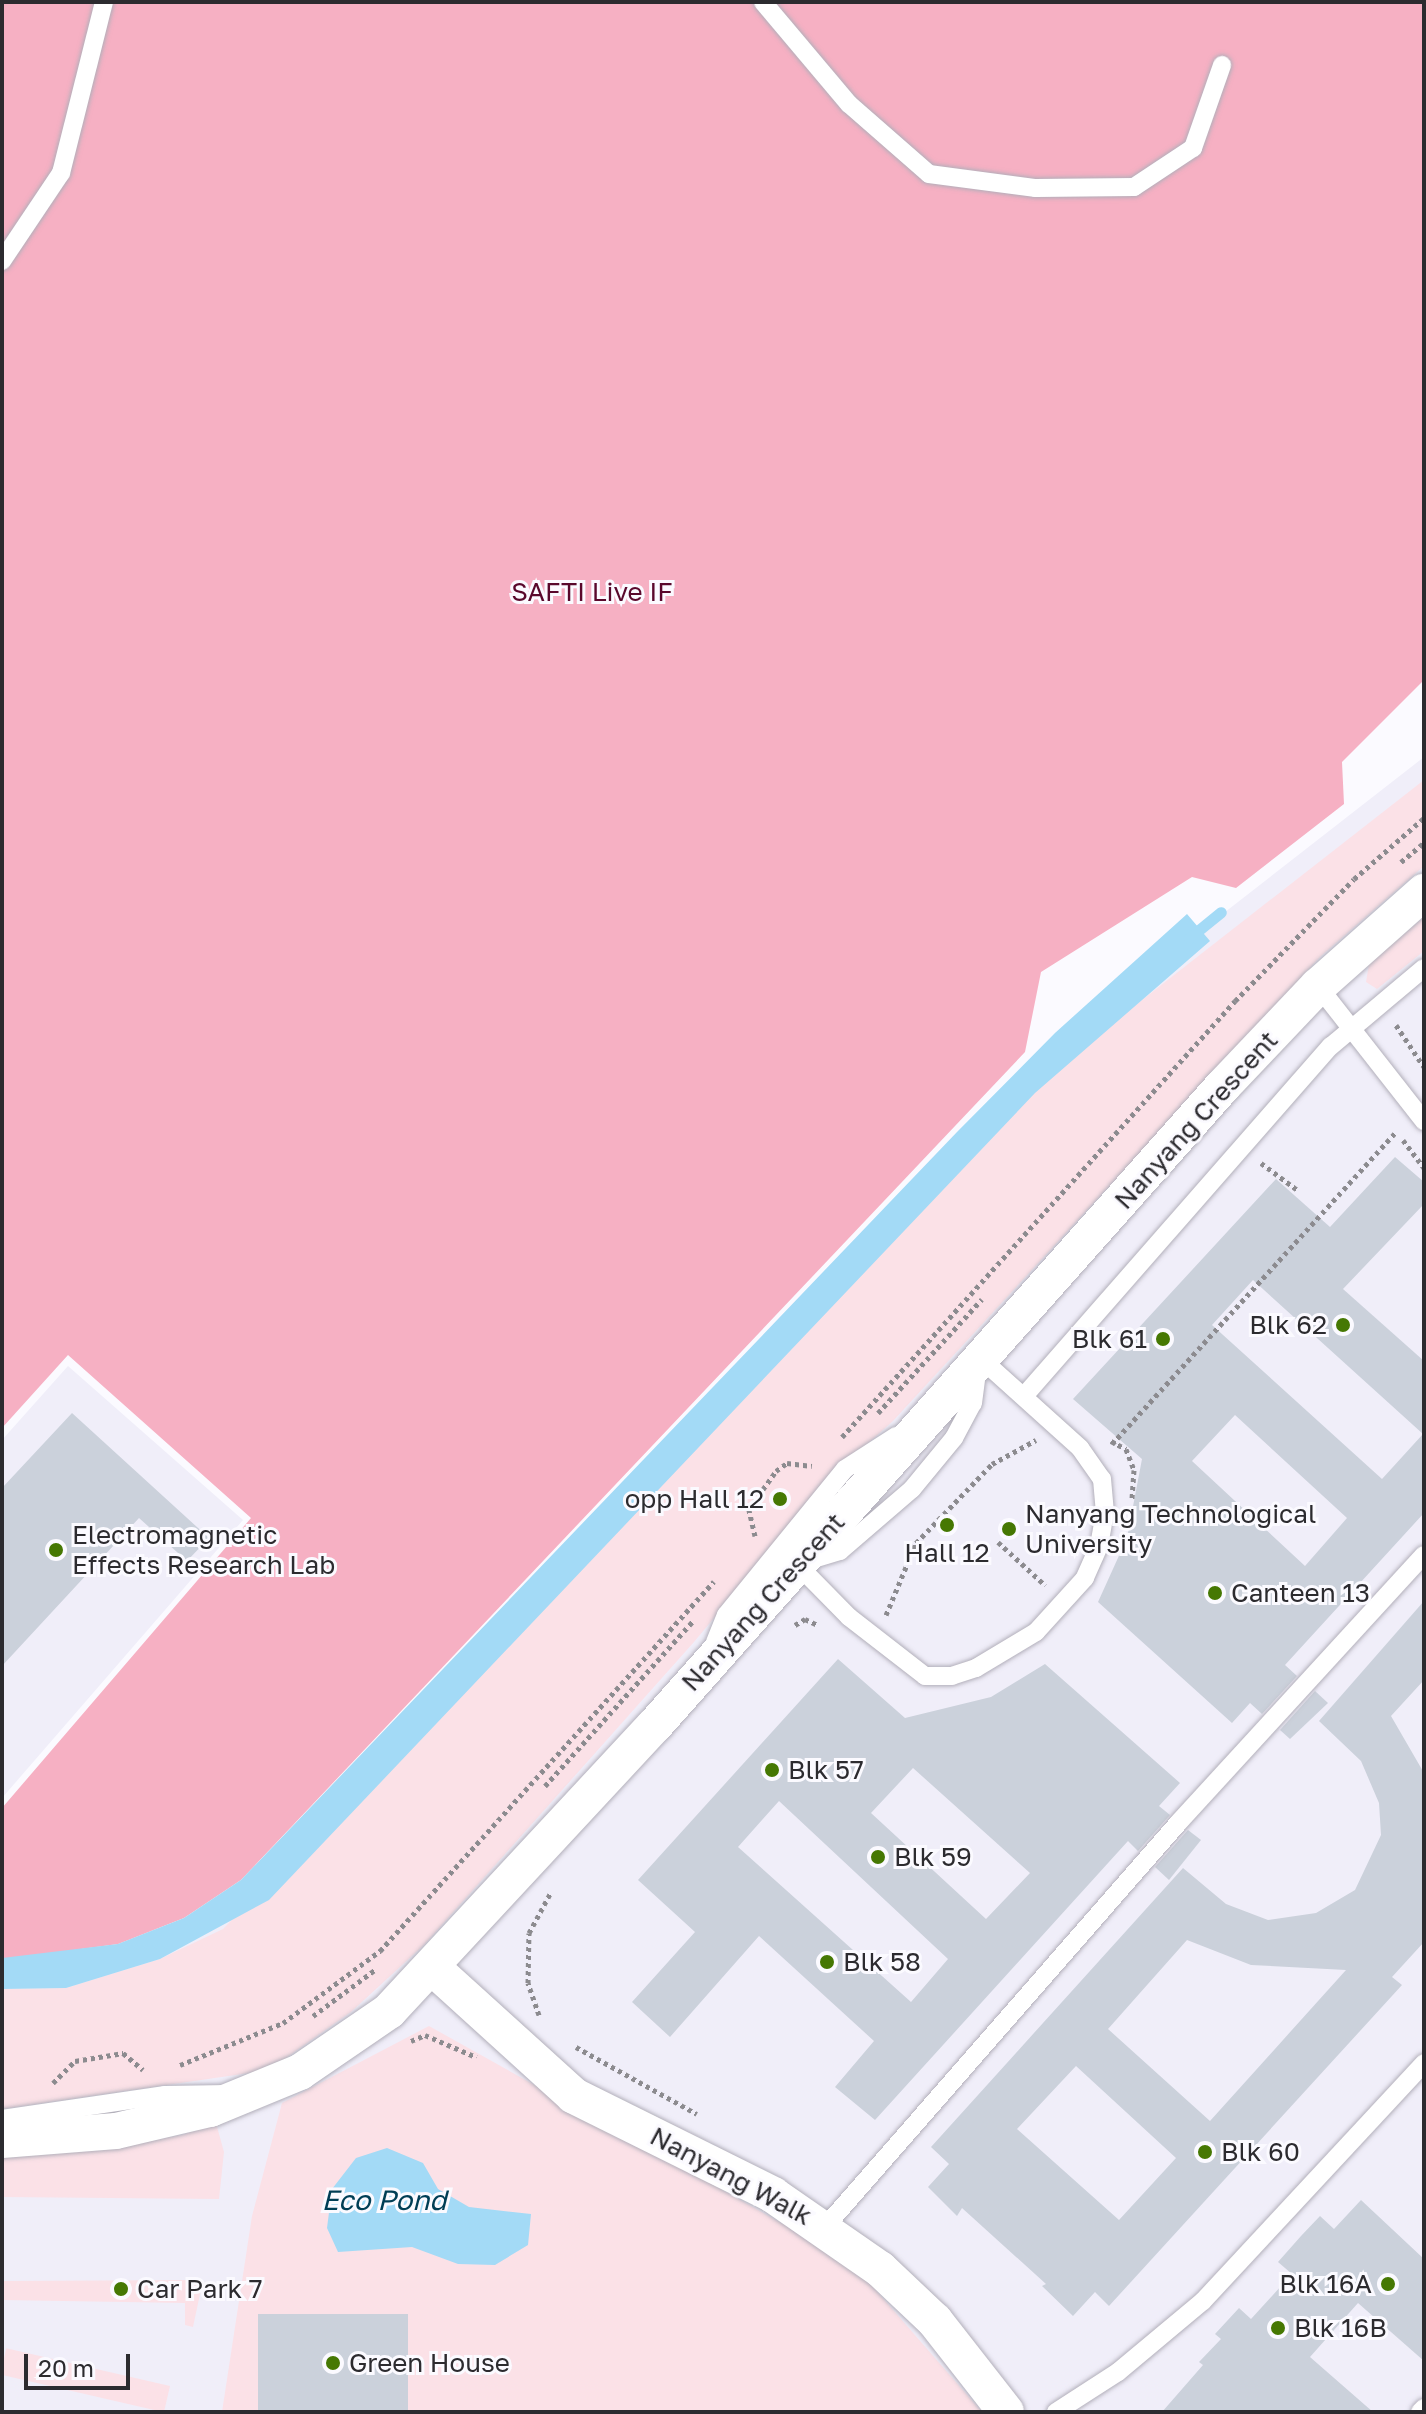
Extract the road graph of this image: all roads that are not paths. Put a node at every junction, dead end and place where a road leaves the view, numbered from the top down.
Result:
1 (104, 2) edge
2 (763, 2) edge
3 (1222, 65) dead end
4 (2, 261) edge
5 (1424, 892) edge
6 (1424, 968) edge
7 (1318, 986) junction
8 (1354, 1027) junction
9 (1424, 1121) edge
10 (979, 1357) junction
11 (1025, 1395) junction
12 (931, 1413) junction
13 (1424, 1555) edge
14 (797, 1564) junction
15 (702, 1671) junction
16 (433, 1968) junction
17 (1424, 2063) edge
18 (248, 2096) junction
19 (2, 2119) edge
20 (2, 2140) edge
21 (825, 2227) junction
22 (1006, 2412) edge
23 (1056, 2412) edge

1 - 4 lane
2 - 3 lane
5 - 7 street, Nanyang Crescent
6 - 8 lane
7 - 8 lane
7 - 10 street, Nanyang Crescent
8 - 9 lane
8 - 11 lane
10 - 11 lane
10 - 12 street, Nanyang Crescent
10 - 14 lane
11 - 14 lane
12 - 14 street, Nanyang Crescent
12 - 15 lane
13 - 21 lane
14 - 15 street, Nanyang Crescent
15 - 16 street, Nanyang Crescent
16 - 18 street, Nanyang Crescent
16 - 21 street, Nanyang Walk
17 - 23 lane
18 - 19 lane
18 - 20 street, Nanyang Crescent
21 - 22 street, Nanyang Walk

